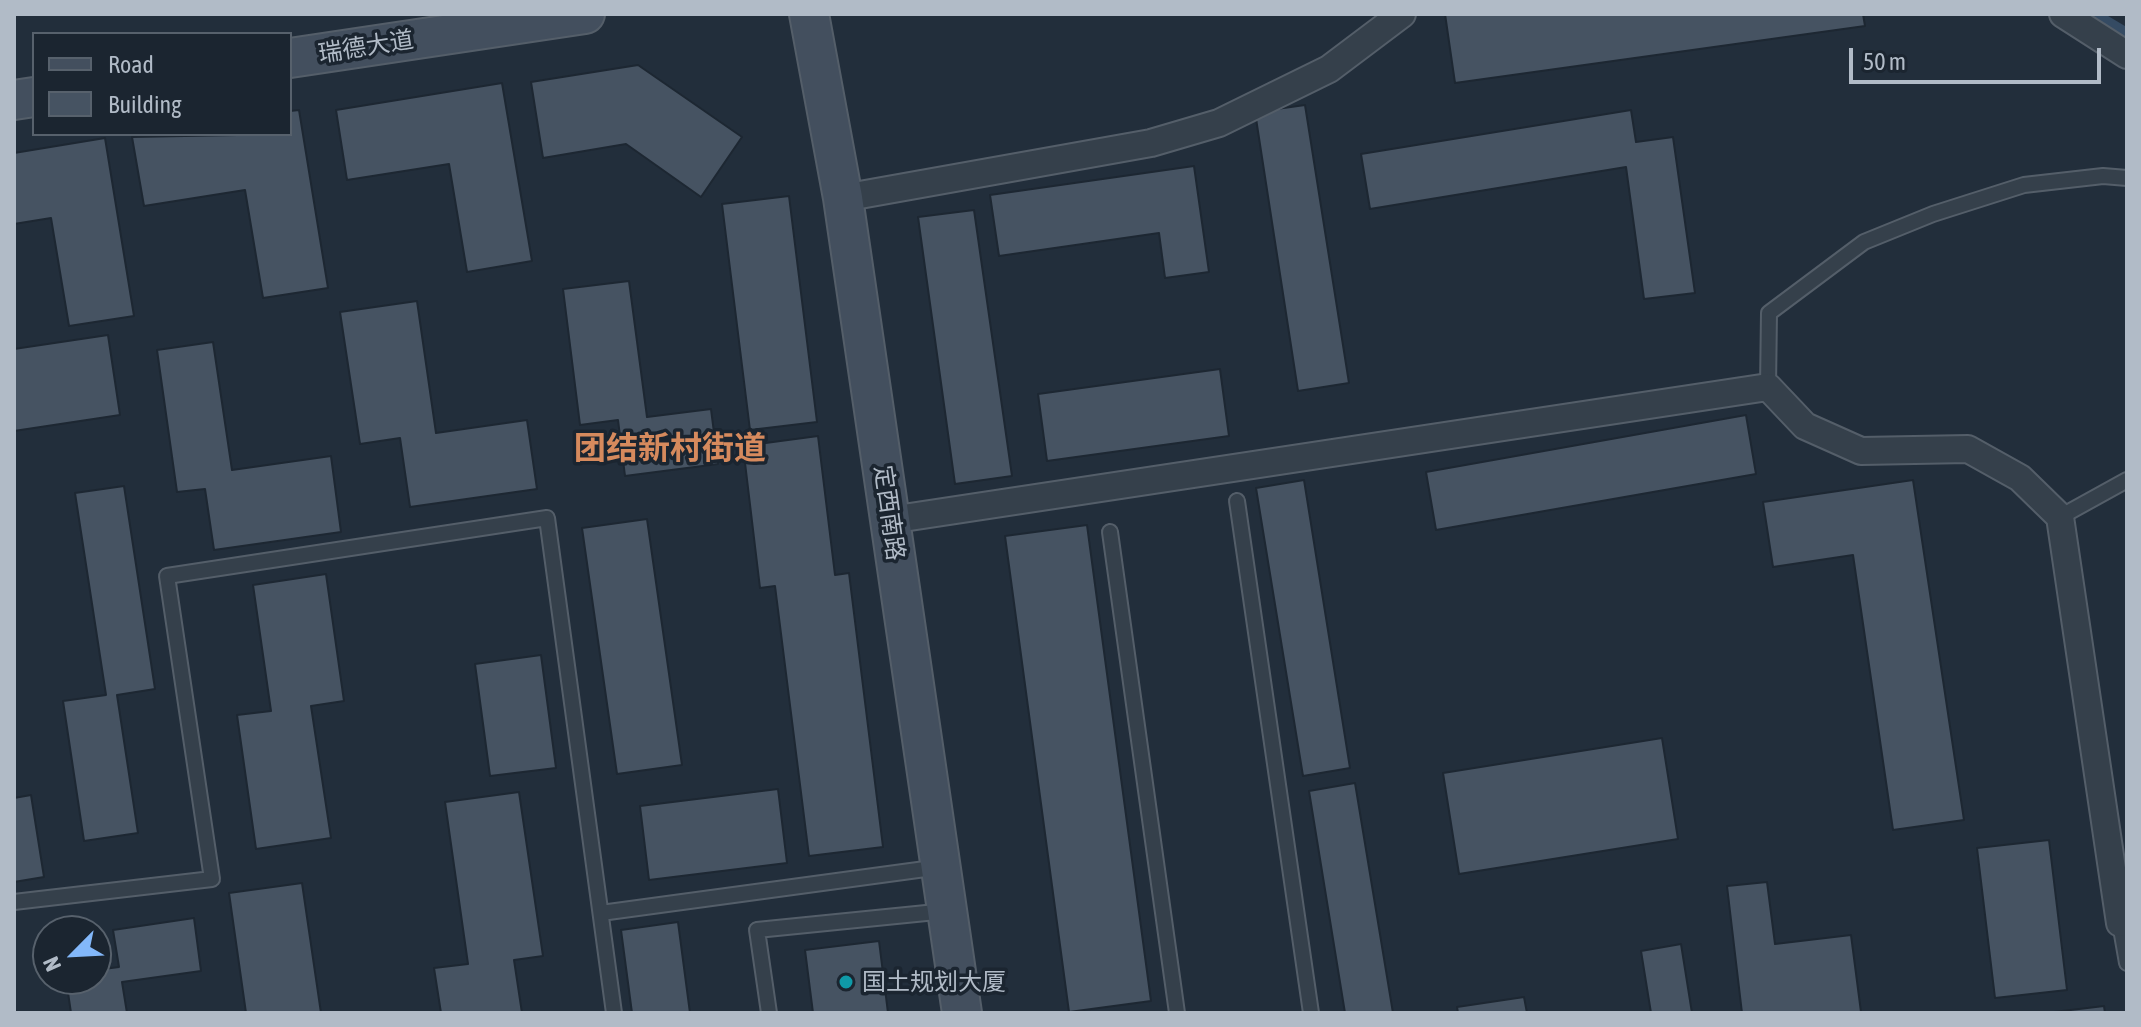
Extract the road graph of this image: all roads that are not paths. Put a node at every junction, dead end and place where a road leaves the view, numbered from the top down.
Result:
1 (585, 14) edge
2 (809, 14) edge
3 (1402, 14) edge
4 (2063, 14) edge
5 (2127, 55) edge
6 (292, 58) edge
7 (2127, 178) edge
8 (843, 198) junction
9 (1768, 387) junction
10 (2127, 480) edge
11 (1237, 501) dead end
12 (2060, 517) junction
13 (890, 520) junction
14 (1110, 532) dead end
15 (940, 867) junction
16 (14, 902) edge
17 (947, 911) junction
18 (601, 913) junction
19 (2120, 923) joint
20 (2127, 963) edge
21 (614, 1013) edge
22 (769, 1013) edge
23 (962, 1013) edge
24 (1177, 1013) edge
25 (1311, 1013) edge

1 - 6 street, 瑞德大道
2 - 8 street, 定西南路
3 - 8 street
4 - 5 street
7 - 9 lane
8 - 13 street, 定西南路
9 - 12 street
9 - 13 street
10 - 12 lane
11 - 25 lane
12 - 19 street
13 - 15 street, 定西南路
14 - 24 lane
15 - 17 street, 定西南路
15 - 18 lane
16 - 18 lane
17 - 22 lane
17 - 23 street, 定西南路
18 - 21 lane
19 - 20 lane

